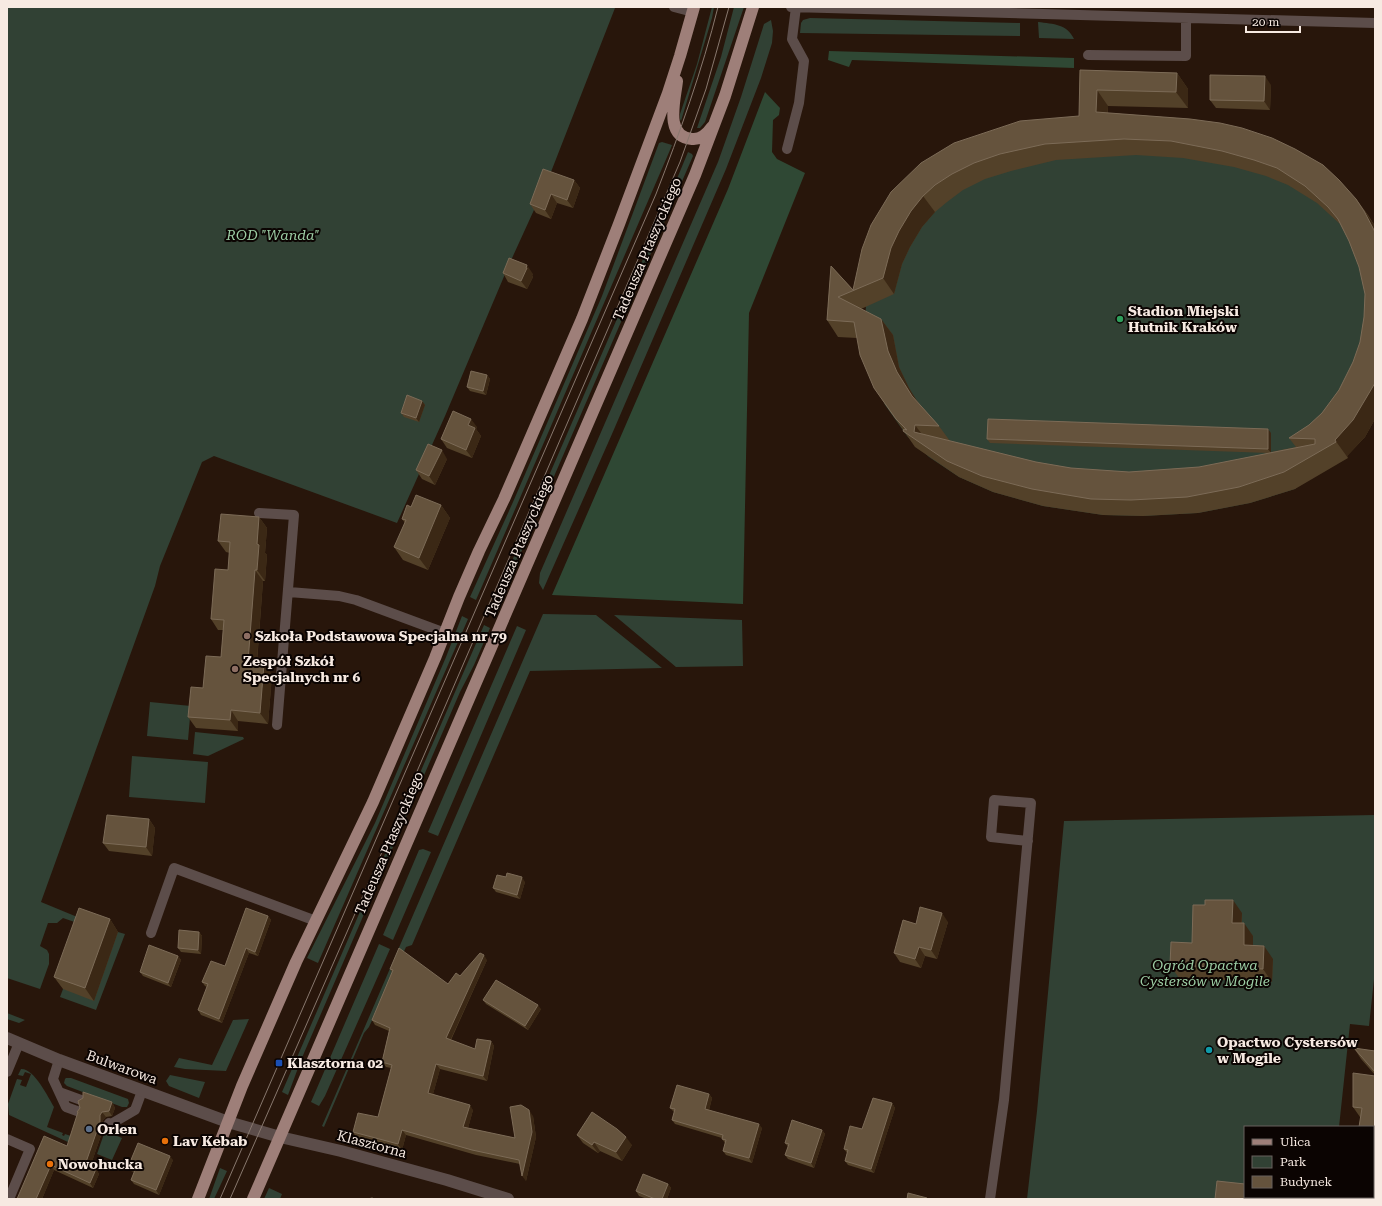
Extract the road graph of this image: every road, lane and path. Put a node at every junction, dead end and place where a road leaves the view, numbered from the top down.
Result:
1 (674, 7) edge
2 (754, 7) edge
3 (791, 7) edge
4 (796, 7) edge
5 (1179, 7) edge
6 (693, 9) edge
7 (1031, 10) edge
8 (1109, 11) edge
9 (1182, 18) junction
10 (1375, 23) edge
11 (1088, 55) dead end
12 (680, 56) junction
13 (716, 120) junction
14 (787, 149) dead end
15 (259, 513) dead end
16 (289, 592) junction
17 (445, 633) junction
18 (277, 725) dead end
19 (1028, 841) junction
20 (316, 921) junction
21 (151, 932) dead end
22 (7, 1038) edge
23 (19, 1043) junction
24 (59, 1060) junction
25 (7, 1072) edge
26 (142, 1091) junction
27 (59, 1092) junction
28 (81, 1100) edge
29 (77, 1111) edge
30 (113, 1112) dead end
31 (124, 1116) junction
32 (228, 1122) junction
33 (109, 1123) dead end
34 (280, 1137) junction
35 (7, 1139) edge
36 (9, 1199) edge
37 (198, 1199) edge
38 (253, 1199) edge
39 (508, 1199) edge
40 (990, 1199) edge

1 - 6 lane
2 - 13 main road, Tadeusza Ptaszyckiego
3 - 4 lane
4 - 7 lane
4 - 14 lane
5 - 9 lane
6 - 12 main road
7 - 8 lane
8 - 9 lane
9 - 10 lane
9 - 11 lane
12 - 13 main road
12 - 17 main road
13 - 34 main road, Tadeusza Ptaszyckiego
15 - 16 lane
16 - 17 lane
16 - 18 lane
17 - 20 main road
19 - 19 lane
19 - 40 lane
20 - 21 lane
20 - 32 main road
22 - 23 street, Bulwarowa
23 - 24 street, Bulwarowa
23 - 25 lane
24 - 26 street, Bulwarowa
24 - 27 lane
26 - 31 lane
26 - 32 street, Bulwarowa
27 - 28 lane
27 - 29 lane
30 - 31 lane
31 - 33 lane
32 - 34 street, Klasztorna
32 - 37 main road
34 - 38 main road, Tadeusza Ptaszyckiego
34 - 39 street, Klasztorna
35 - 36 lane

